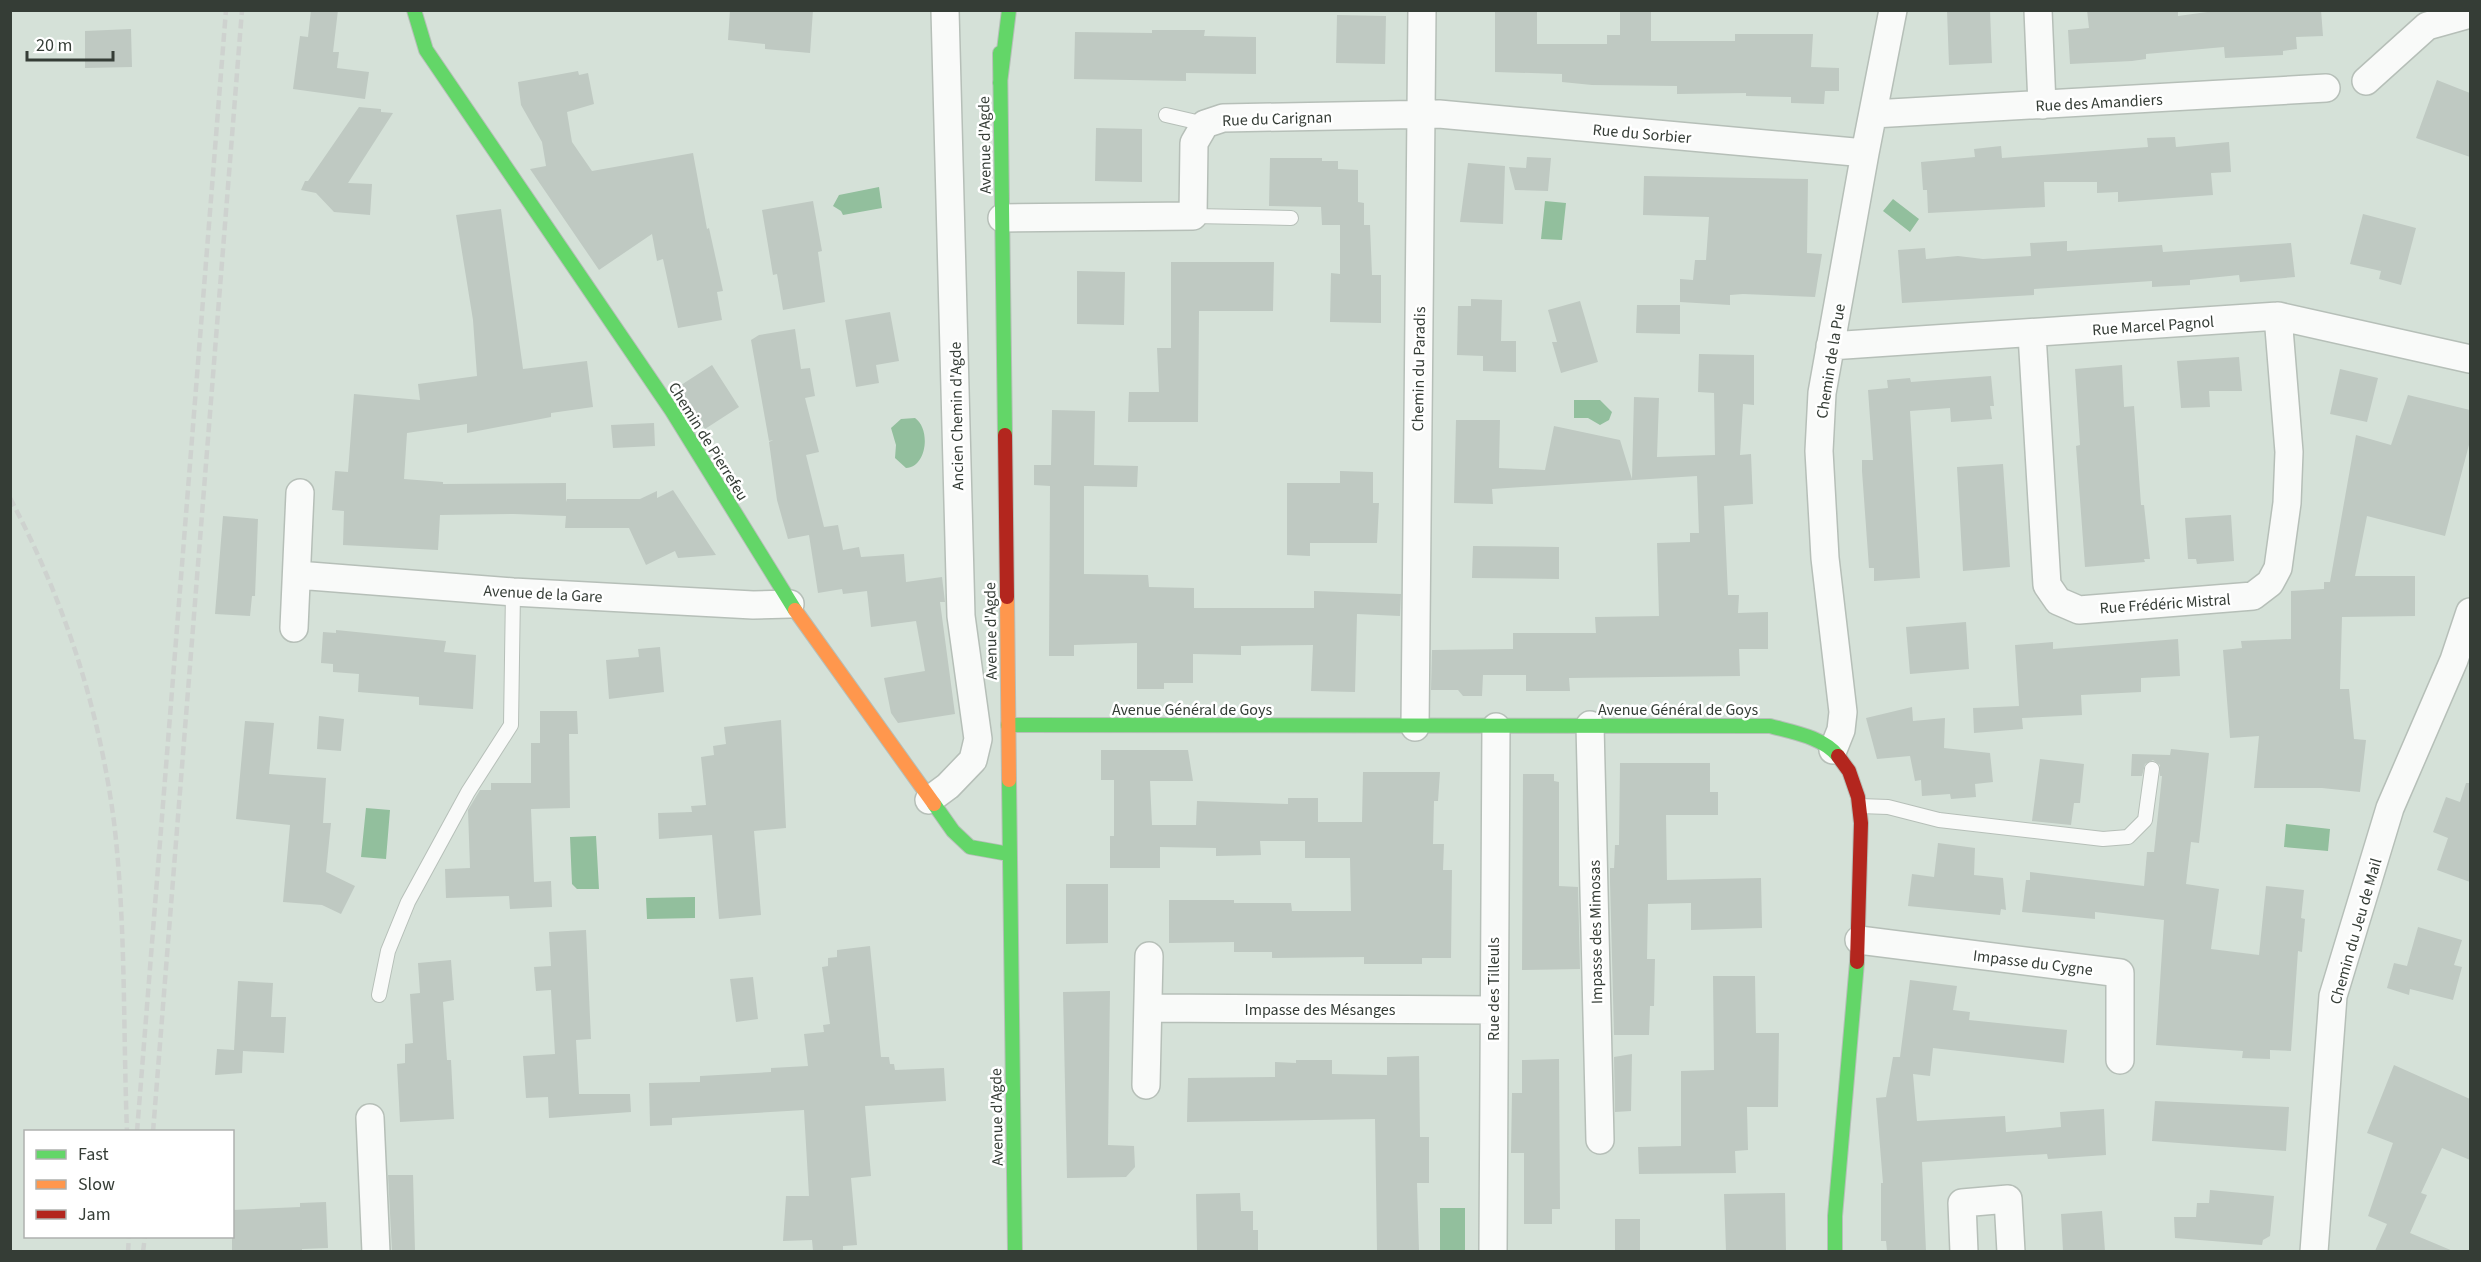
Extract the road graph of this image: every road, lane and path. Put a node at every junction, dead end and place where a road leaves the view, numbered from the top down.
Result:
1 (414, 10) edge
2 (945, 10) edge
3 (999, 10) edge
4 (1009, 10) edge
5 (1422, 10) edge
6 (1893, 10) edge
7 (2038, 10) edge
8 (2470, 14) edge
9 (2366, 81) dead end
10 (1000, 83) junction
11 (2326, 88) dead end
12 (2042, 105) junction
13 (1420, 114) junction
14 (1873, 114) junction
15 (1166, 115) dead end
16 (1206, 124) junction
17 (1864, 153) junction
18 (1193, 216) junction
19 (1002, 218) junction
20 (1291, 218) dead end
21 (2278, 316) junction
22 (2031, 334) junction
23 (1830, 345) junction
24 (2470, 359) edge
25 (300, 493) dead end
26 (297, 575) junction
27 (513, 592) junction
28 (790, 604) junction
29 (2470, 612) edge
30 (294, 628) dead end
31 (2462, 660) edge
32 (1008, 725) junction
33 (1590, 725) junction
34 (1415, 727) junction
35 (1496, 727) junction
36 (1833, 750) junction
37 (2152, 769) dead end
38 (929, 801) junction
39 (1860, 806) junction
40 (1009, 854) junction
41 (1859, 940) junction
42 (1149, 956) dead end
43 (380, 995) dead end
44 (1148, 1008) junction
45 (1493, 1010) junction
46 (2120, 1060) dead end
47 (1146, 1086) dead end
48 (370, 1118) dead end
49 (1600, 1140) dead end
50 (376, 1251) edge
51 (1015, 1251) edge
52 (1493, 1251) edge
53 (1835, 1251) edge
54 (1965, 1251) edge
55 (2011, 1251) edge
56 (2314, 1251) edge

1 - 28 main road, Chemin de Pierrefeu
2 - 38 street, Ancien Chemin d'Agde
3 - 10 main road, Avenue d'Agde
4 - 10 main road
5 - 13 street, Chemin du Paradis
6 - 14 street, Chemin de la Pue
7 - 12 street
8 - 9 street
10 - 19 main road, Avenue d'Agde
11 - 12 street, Rue des Amandiers
12 - 14 street, Rue des Amandiers
13 - 16 street, Rue du Carignan
13 - 17 street, Rue du Sorbier
13 - 34 street, Chemin du Paradis
14 - 17 street, Chemin de la Pue
15 - 16 lane
16 - 18 street, Rue du Carignan
17 - 23 street, Chemin de la Pue
18 - 19 street
18 - 20 lane
19 - 32 main road, Avenue d'Agde
21 - 22 street, Rue Marcel Pagnol
21 - 22 street, Rue Frédéric Mistral
21 - 24 street, Rue Marcel Pagnol
22 - 23 street, Rue Marcel Pagnol
23 - 36 street, Chemin de la Pue
25 - 26 street
26 - 27 street, Avenue de la Gare
26 - 30 street
27 - 28 street, Avenue de la Gare
27 - 43 lane
28 - 38 main road, Chemin de Pierrefeu
29 - 31 street, Chemin du Jeu de Mail
31 - 56 street, Chemin du Jeu de Mail
32 - 34 main road, Avenue Général de Goys
32 - 40 main road, Avenue d'Agde
33 - 35 main road, Avenue Général de Goys
33 - 36 main road, Avenue Général de Goys
33 - 49 street, Impasse des Mimosas
34 - 35 main road, Avenue Général de Goys
35 - 45 street, Rue des Tilleuls
36 - 39 main road, Avenue Général de Goys
37 - 39 lane
38 - 40 main road, Chemin de Pierrefeu
39 - 41 main road, Avenue Général de Goys
40 - 51 main road, Avenue d'Agde
41 - 46 street, Impasse du Cygne
41 - 53 main road, Avenue Général de Goys
42 - 44 street
44 - 45 street, Impasse des Mésanges
44 - 47 street
45 - 52 street, Rue des Tilleuls
48 - 50 street
54 - 55 street

